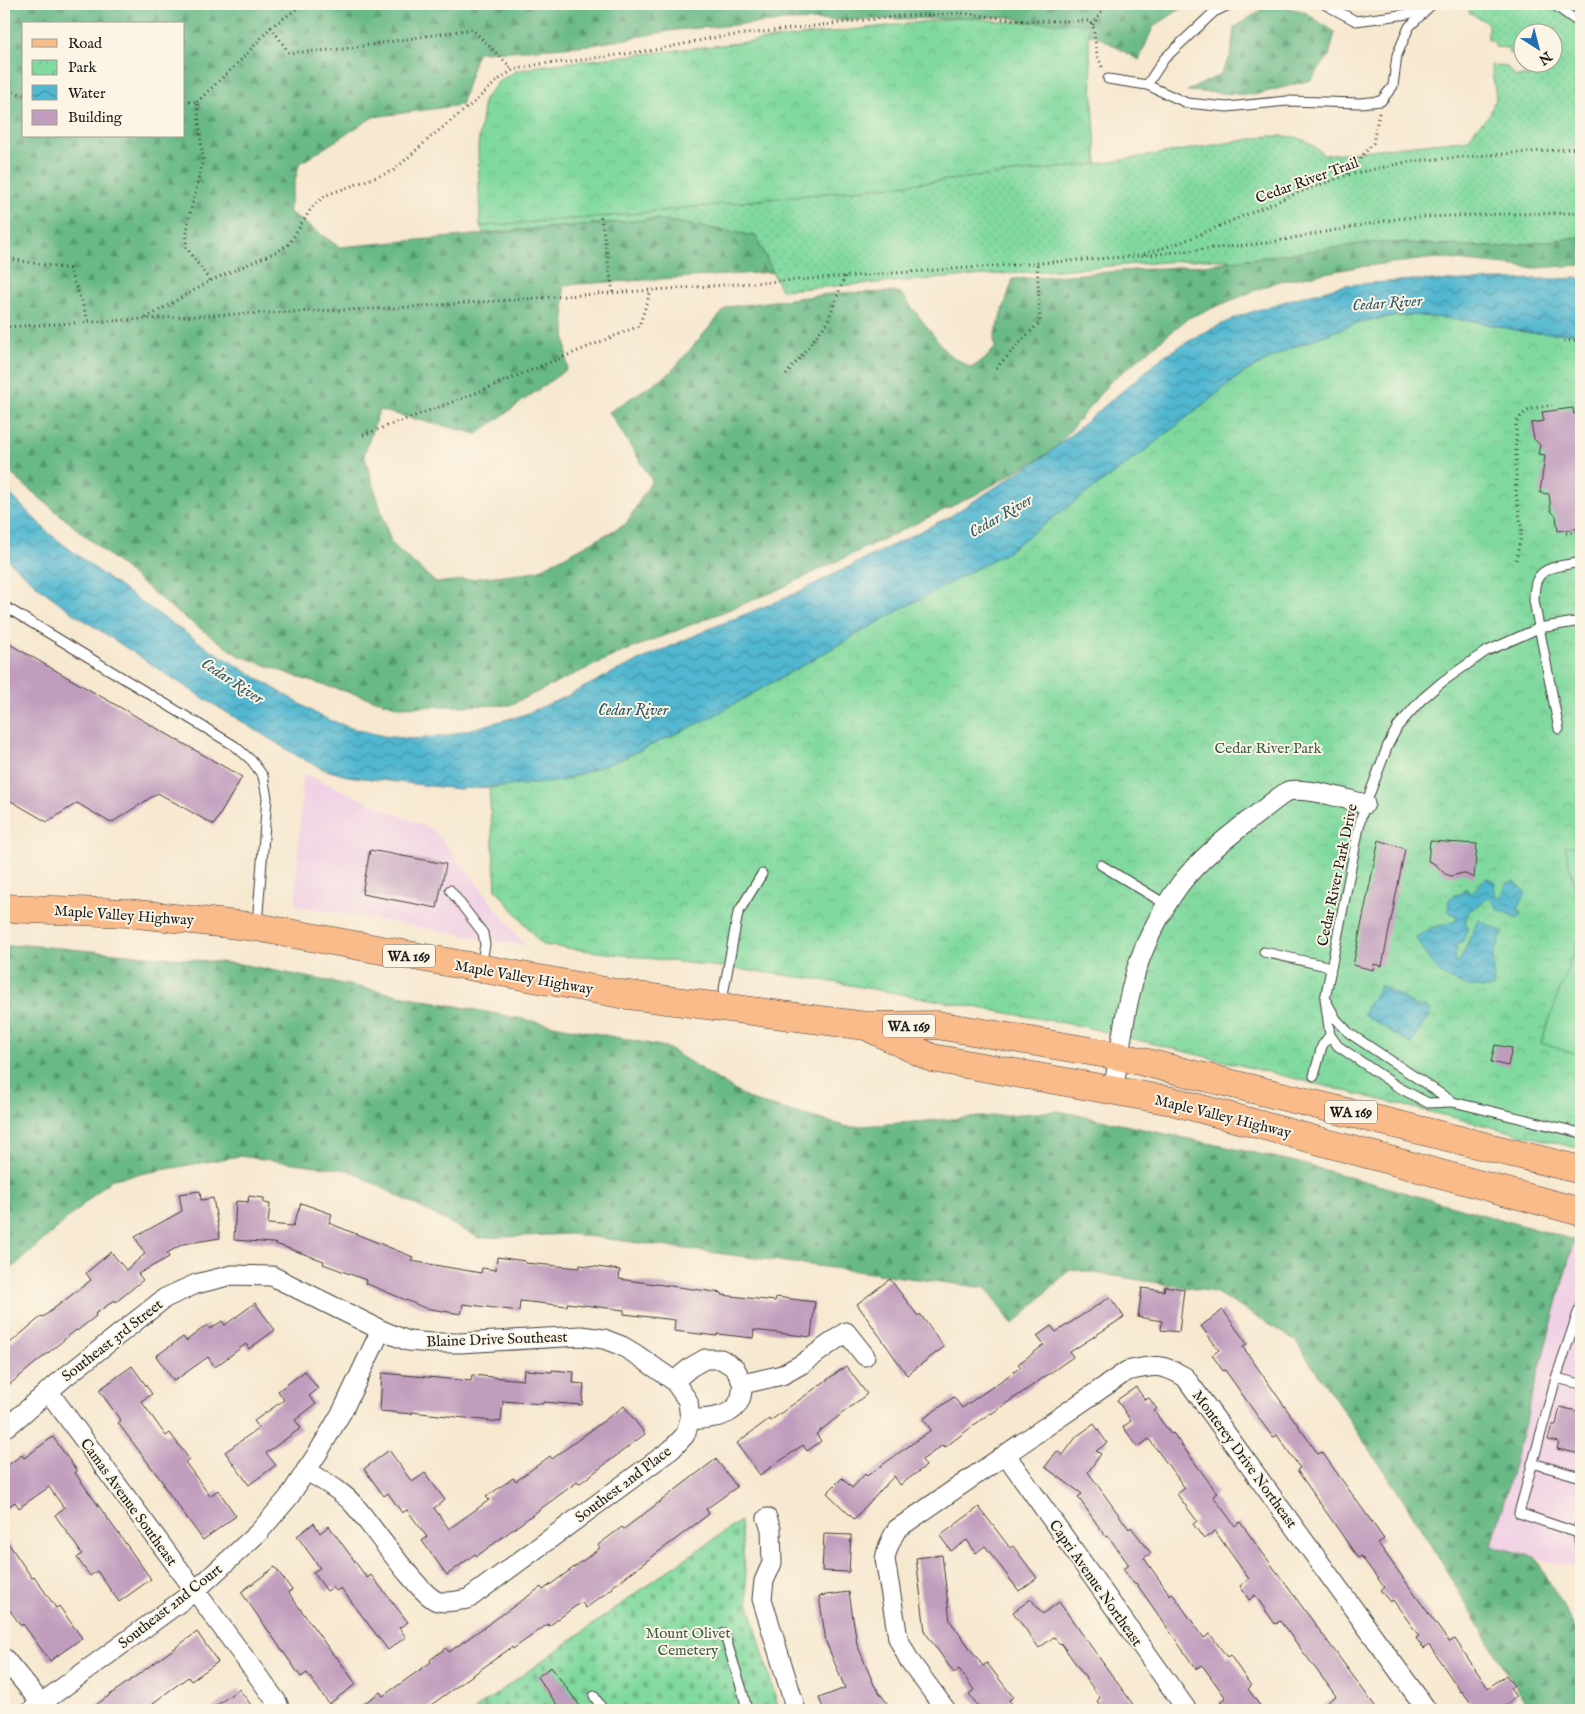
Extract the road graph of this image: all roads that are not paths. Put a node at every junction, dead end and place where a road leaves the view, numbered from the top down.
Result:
1 (1231, 4) edge
2 (1324, 4) edge
3 (1432, 4) edge
4 (1553, 4) edge
5 (1581, 24) edge
6 (1108, 79) road end
7 (1147, 85) junction
8 (1581, 562) edge
9 (4, 606) edge
10 (1581, 621) edge
11 (1539, 628) junction
12 (1559, 729) dead end
13 (1365, 804) junction
14 (1101, 865) dead end
15 (762, 874) dead end
16 (450, 890) dead end
17 (1167, 905) junction
18 (4, 908) edge
19 (256, 927) junction
20 (1264, 952) dead end
21 (1331, 967) junction
22 (481, 969) junction
23 (1325, 999) junction
24 (721, 1007) junction
25 (866, 1026) junction
26 (1330, 1035) junction
27 (1120, 1056) junction
28 (1314, 1076) dead end
29 (1113, 1091) junction
30 (1454, 1102) junction
31 (1581, 1133) edge
32 (1581, 1170) edge
33 (1581, 1212) edge
34 (232, 1275) joint
35 (1581, 1304) edge
36 (381, 1330) junction
37 (865, 1356) dead end
38 (1556, 1378) junction
39 (674, 1381) junction
40 (743, 1384) junction
41 (1581, 1384) edge
42 (48, 1391) junction
43 (690, 1420) junction
44 (4, 1428) edge
45 (1006, 1455) junction
46 (1532, 1463) junction
47 (306, 1470) junction
48 (1581, 1477) edge
49 (767, 1518) dead end
50 (1581, 1518) edge
51 (1578, 1534) junction
52 (1581, 1552) edge
53 (195, 1591) junction
54 (724, 1633) dead end
55 (4, 1658) edge
56 (594, 1696) dead end
57 (36, 1707) edge
58 (280, 1710) edge
59 (603, 1710) edge
60 (747, 1710) edge
61 (796, 1710) edge
62 (946, 1710) edge
63 (1187, 1710) edge
64 (1427, 1710) edge

1 - 7 lane
2 - 3 lane
3 - 7 lane
4 - 5 lane
6 - 7 lane
8 - 11 lane
9 - 19 lane
10 - 11 lane, Cedar River Park Drive
11 - 12 lane
11 - 13 lane, Cedar River Park Drive
13 - 17 street
13 - 21 lane, Cedar River Park Drive
14 - 17 lane
15 - 24 lane
16 - 22 lane
17 - 27 street
18 - 19 main road, Maple Valley Highway / WA 169
19 - 22 main road, Maple Valley Highway / WA 169
20 - 21 lane
21 - 23 lane, Cedar River Park Drive
22 - 24 main road, Maple Valley Highway / WA 169
23 - 26 lane, Cedar River Park Drive
23 - 30 lane
24 - 25 main road, Maple Valley Highway / WA 169
25 - 27 main road, Maple Valley Highway / WA 169
25 - 29 main road, Maple Valley Highway / WA 169
26 - 28 lane
26 - 30 lane
27 - 29 street
27 - 32 main road, Maple Valley Highway / WA 169
29 - 33 main road, Maple Valley Highway / WA 169
30 - 31 lane
34 - 36 street, Blaine Drive Southeast
34 - 42 street, Southeast 3rd Street
35 - 38 lane
36 - 39 street, Blaine Drive Southeast
36 - 47 street, Southeast 2nd Court
37 - 40 street
38 - 41 lane
38 - 46 lane
39 - 40 street
39 - 43 street, Blaine Drive Southeast
40 - 43 street
42 - 44 street, Southeast 3rd Street
42 - 53 street, Camas Avenue Southeast
43 - 47 street, Southest 2nd Place
45 - 62 street, Monterey Drive Northeast
45 - 63 street, Capri Avenue Northeast
45 - 64 street, Monterey Drive Northeast
46 - 48 lane
46 - 51 lane
47 - 53 street, Southeast 2nd Court
49 - 61 street
50 - 51 lane
51 - 52 lane
53 - 57 street, Southeast 2nd Court
53 - 58 street, Camas Avenue Southeast
54 - 60 lane
55 - 57 street
56 - 59 lane

